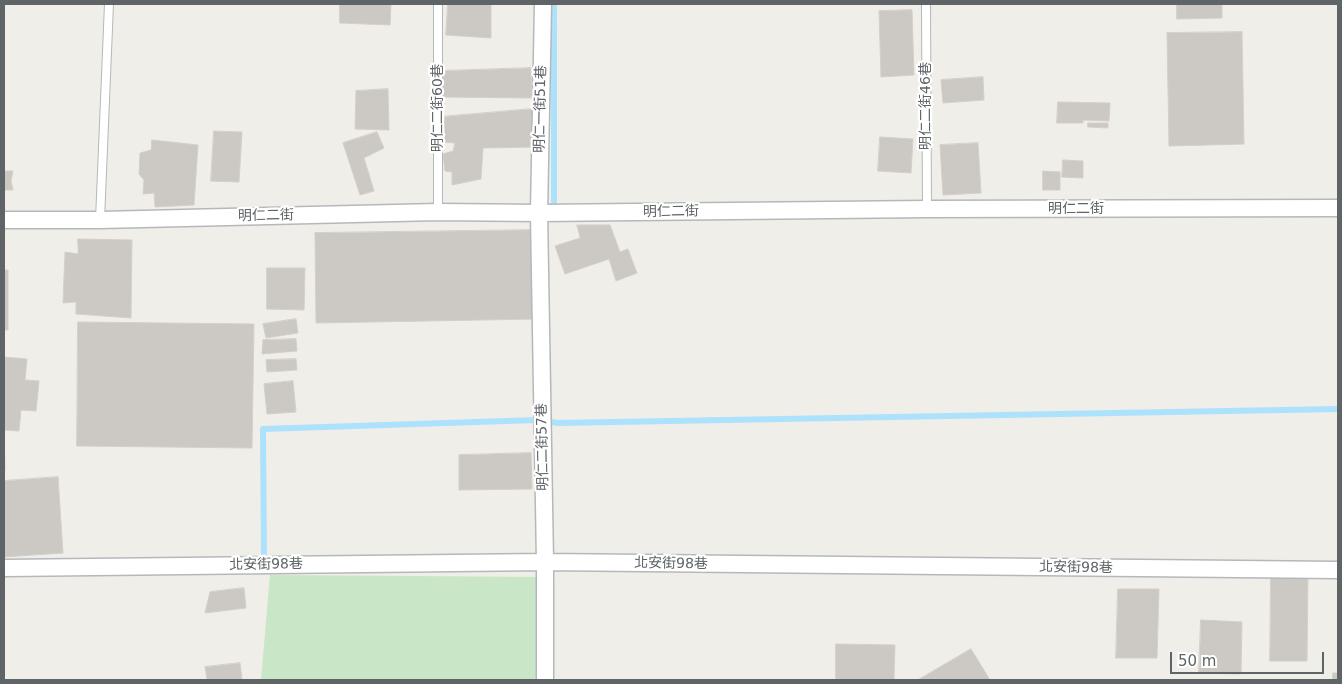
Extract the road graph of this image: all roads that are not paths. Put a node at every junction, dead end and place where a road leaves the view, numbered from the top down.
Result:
1 (109, 4) edge
2 (438, 4) edge
3 (543, 4) edge
4 (926, 4) edge
5 (1338, 208) edge
6 (927, 209) junction
7 (438, 212) junction
8 (539, 214) junction
9 (4, 220) edge
10 (100, 220) junction
11 (545, 562) junction
12 (4, 568) edge
13 (1338, 570) edge
14 (545, 680) edge

1 - 10 lane
2 - 7 lane, 明仁二街60巷
3 - 8 street, 明仁一街51巷
4 - 6 lane, 明仁二街46巷
5 - 6 street, 明仁二街
6 - 8 street, 明仁二街
7 - 8 street, 明仁二街
7 - 10 street, 明仁二街
8 - 11 street, 明仁二街57巷
9 - 10 street, 明仁二街
11 - 12 street, 北安街98巷
11 - 13 street, 北安街98巷
11 - 14 street, 明仁二街57巷

